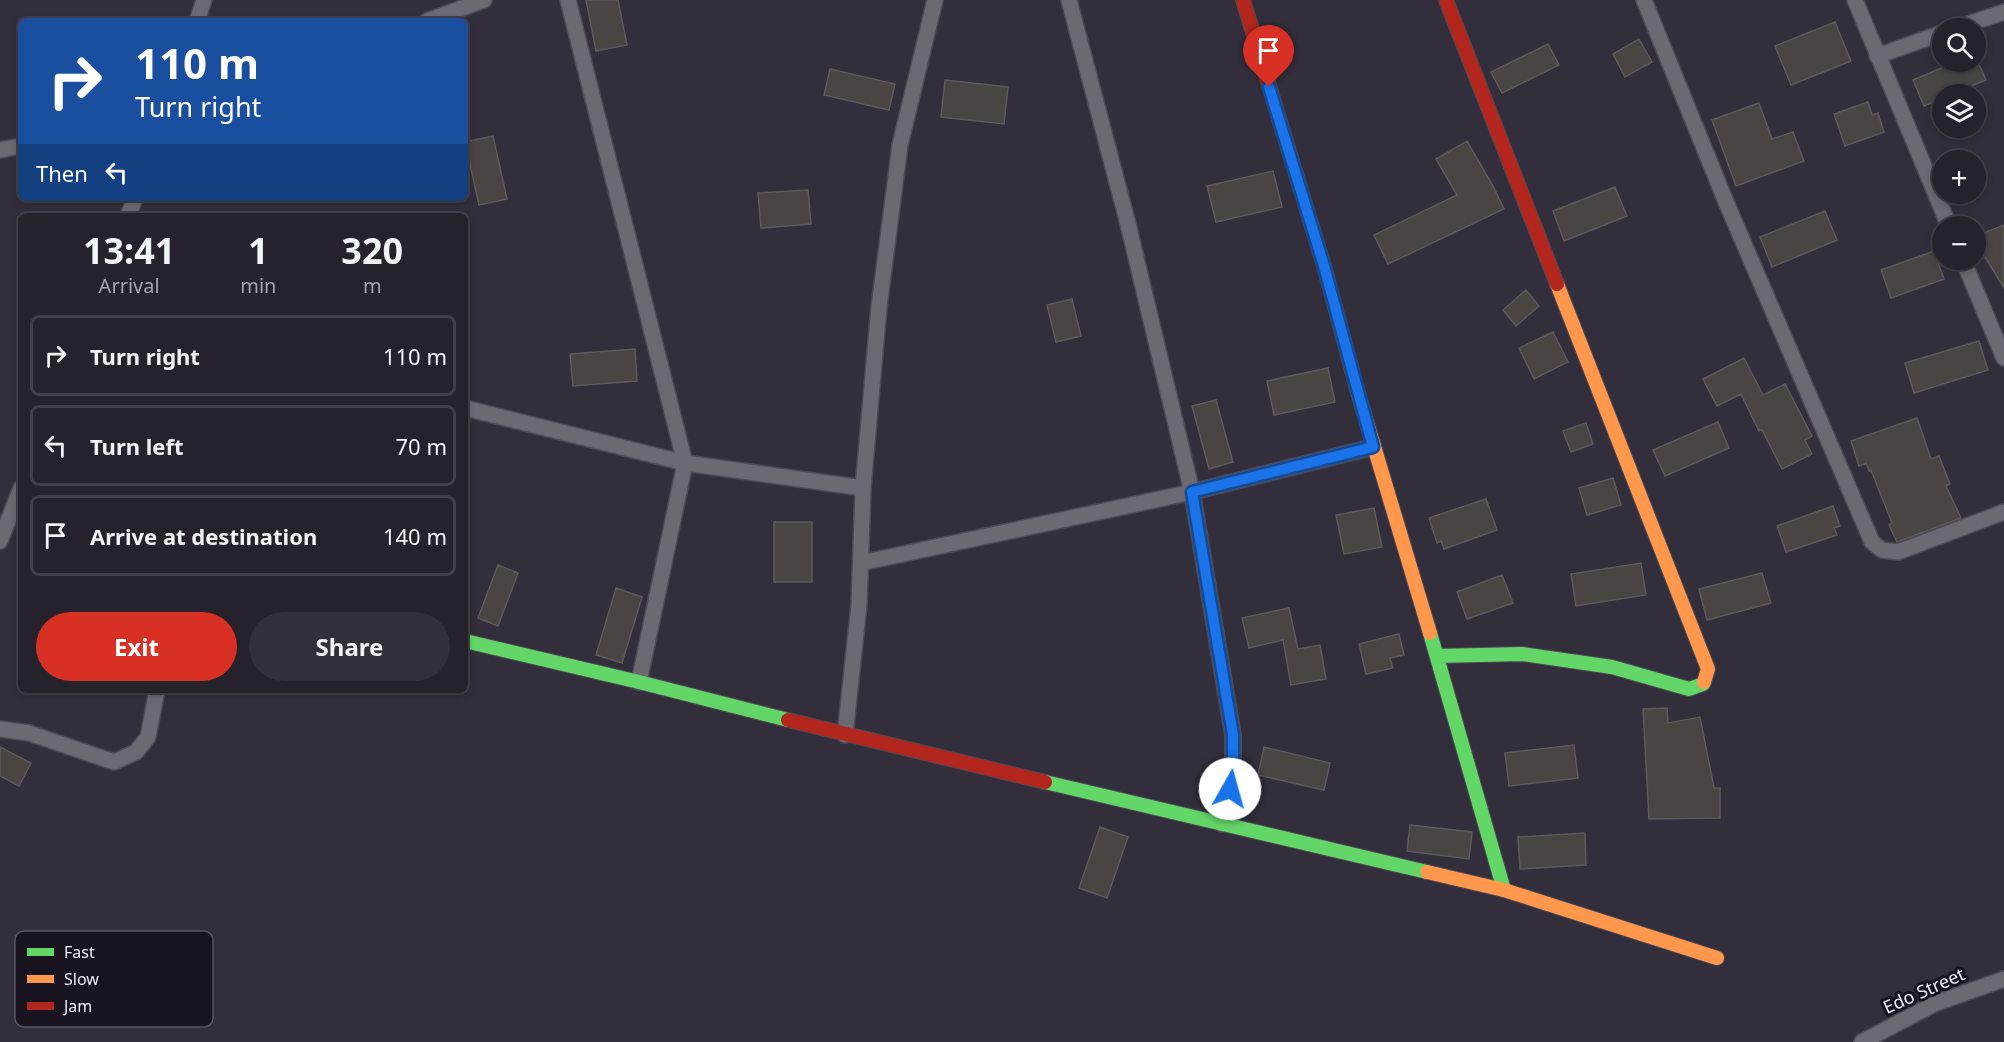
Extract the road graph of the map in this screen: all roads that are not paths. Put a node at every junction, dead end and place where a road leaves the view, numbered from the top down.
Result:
1 (204, 0) edge
2 (484, 0) edge
3 (568, 0) edge
4 (935, 0) edge
5 (1070, 0) edge
6 (1243, 0) edge
7 (1446, 0) edge
8 (1644, 0) edge
9 (1855, 0) edge
10 (2004, 12) edge
11 (198, 18) edge
12 (435, 18) edge
13 (1986, 18) edge
14 (1932, 37) edge
15 (1877, 56) junction
16 (18, 147) edge
17 (0, 150) edge
18 (1945, 216) edge
19 (1967, 270) edge
20 (2004, 358) edge
21 (468, 409) edge
22 (1373, 447) junction
23 (686, 463) junction
24 (863, 488) junction
25 (1192, 492) junction
26 (18, 504) edge
27 (2004, 512) edge
28 (15, 520) edge
29 (0, 541) edge
30 (861, 563) junction
31 (468, 642) edge
32 (1437, 656) junction
33 (639, 682) junction
34 (156, 693) edge
35 (0, 729) edge
36 (845, 735) junction
37 (1222, 824) junction
38 (1504, 890) junction
39 (1718, 958) dead end
40 (2004, 979) edge
41 (1862, 1042) edge

1 - 11 street
2 - 12 street
3 - 23 street
4 - 24 street
5 - 25 street
6 - 22 street
7 - 32 street
8 - 27 street
9 - 15 street
10 - 13 street
14 - 15 street
15 - 18 street
16 - 17 street
19 - 20 street
21 - 23 street
22 - 25 street
22 - 32 street
23 - 24 street
23 - 33 street
24 - 30 street
25 - 30 street
25 - 37 street
26 - 28 street
28 - 29 street
30 - 36 street
31 - 33 street
32 - 38 street
33 - 36 street
34 - 35 street
36 - 37 street
37 - 38 street
38 - 39 street
40 - 41 street, Edo Street

